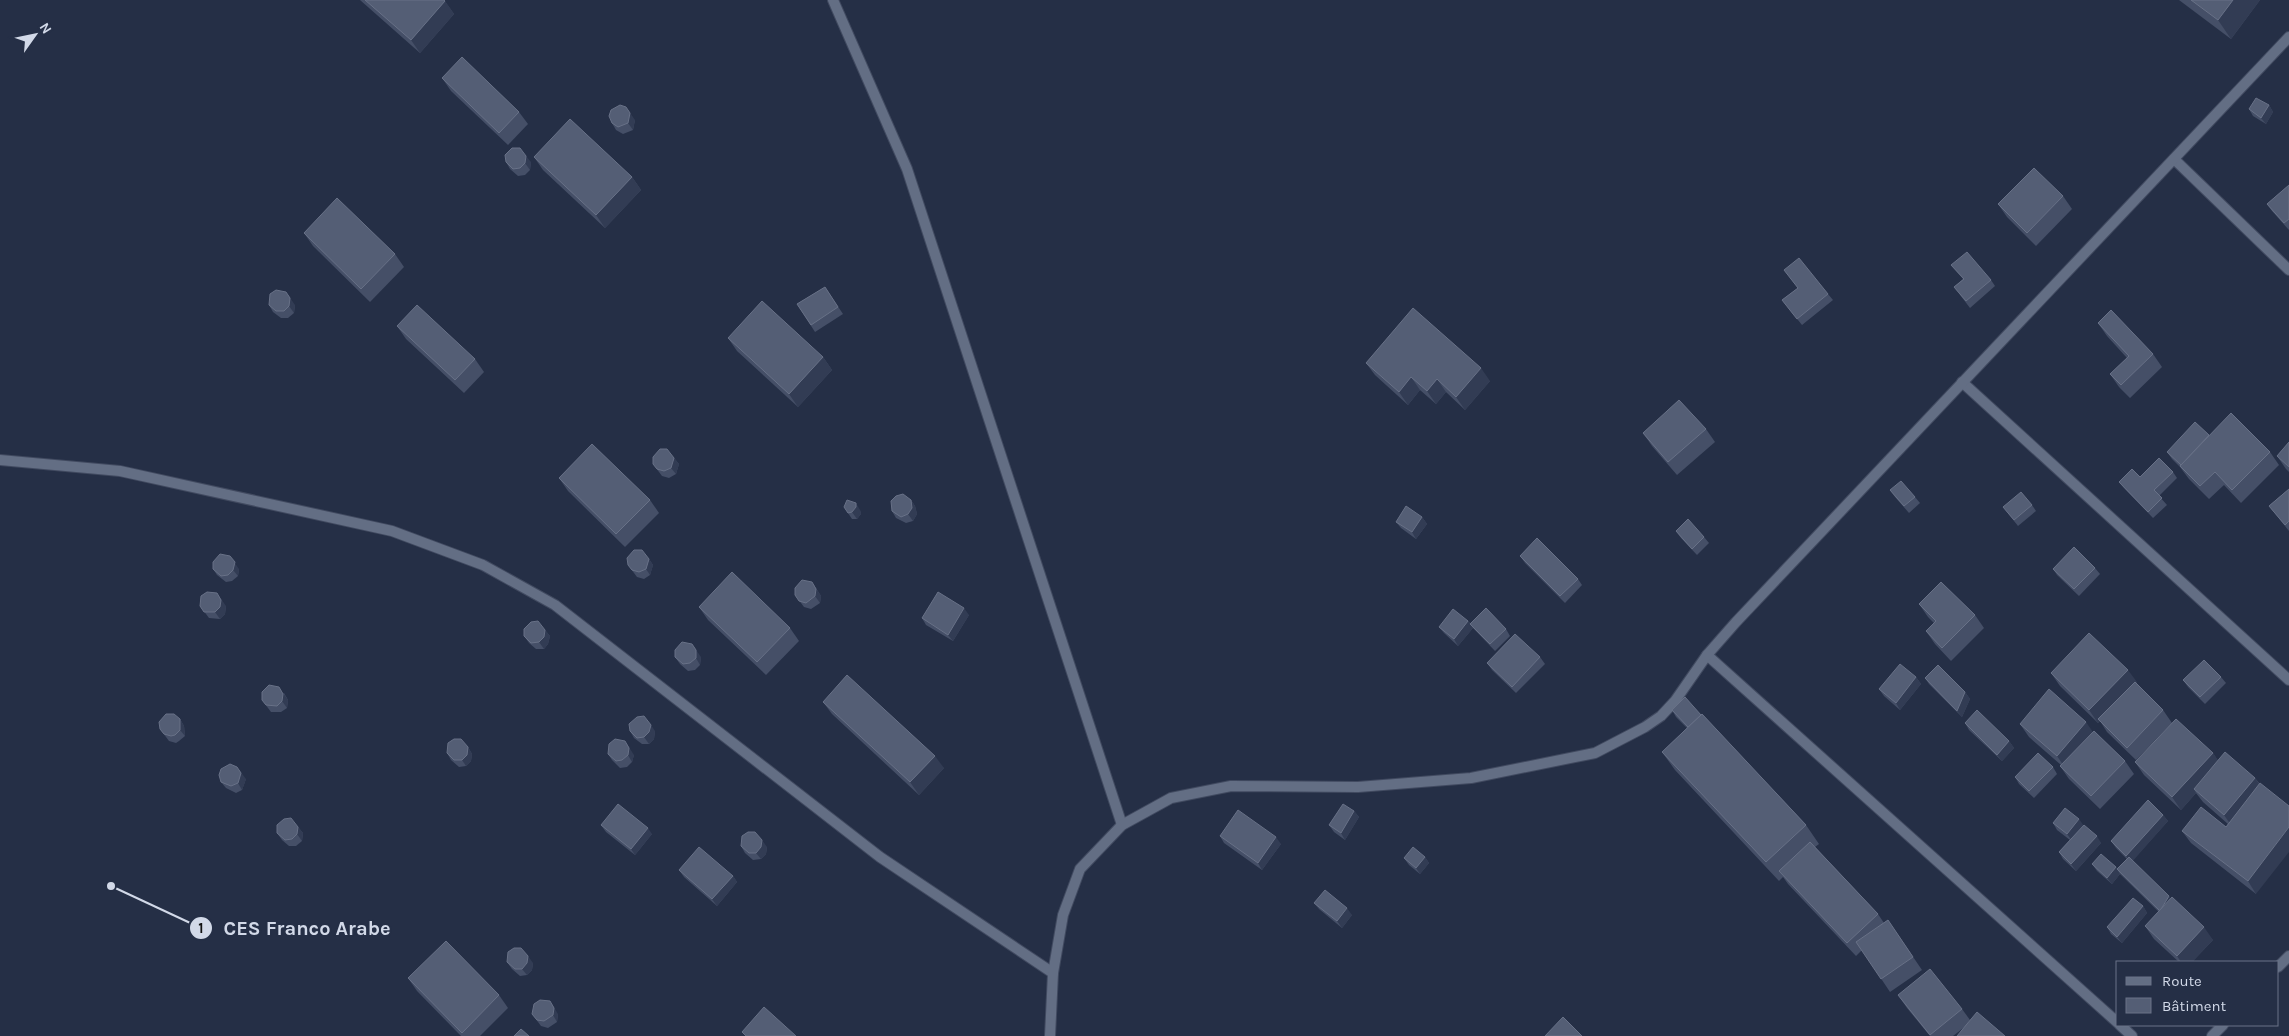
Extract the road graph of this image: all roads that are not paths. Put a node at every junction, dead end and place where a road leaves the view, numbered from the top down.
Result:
1 (833, 0) edge
2 (2289, 37) edge
3 (2174, 159) junction
4 (2289, 270) edge
5 (1962, 382) junction
6 (0, 460) edge
7 (1707, 655) junction
8 (2289, 680) edge
9 (1122, 825) junction
10 (2289, 956) edge
11 (2279, 966) edge
12 (1053, 973) junction
13 (2116, 1021) edge
14 (2121, 1026) edge
15 (2222, 1026) edge
16 (1050, 1036) edge
17 (2132, 1036) edge
18 (2212, 1036) edge

1 - 9 street
2 - 3 street
3 - 4 street
3 - 5 street
5 - 7 street
5 - 8 street
6 - 12 street
7 - 9 street
7 - 13 street
9 - 12 street
10 - 11 street
12 - 16 street
14 - 17 street
15 - 18 street

